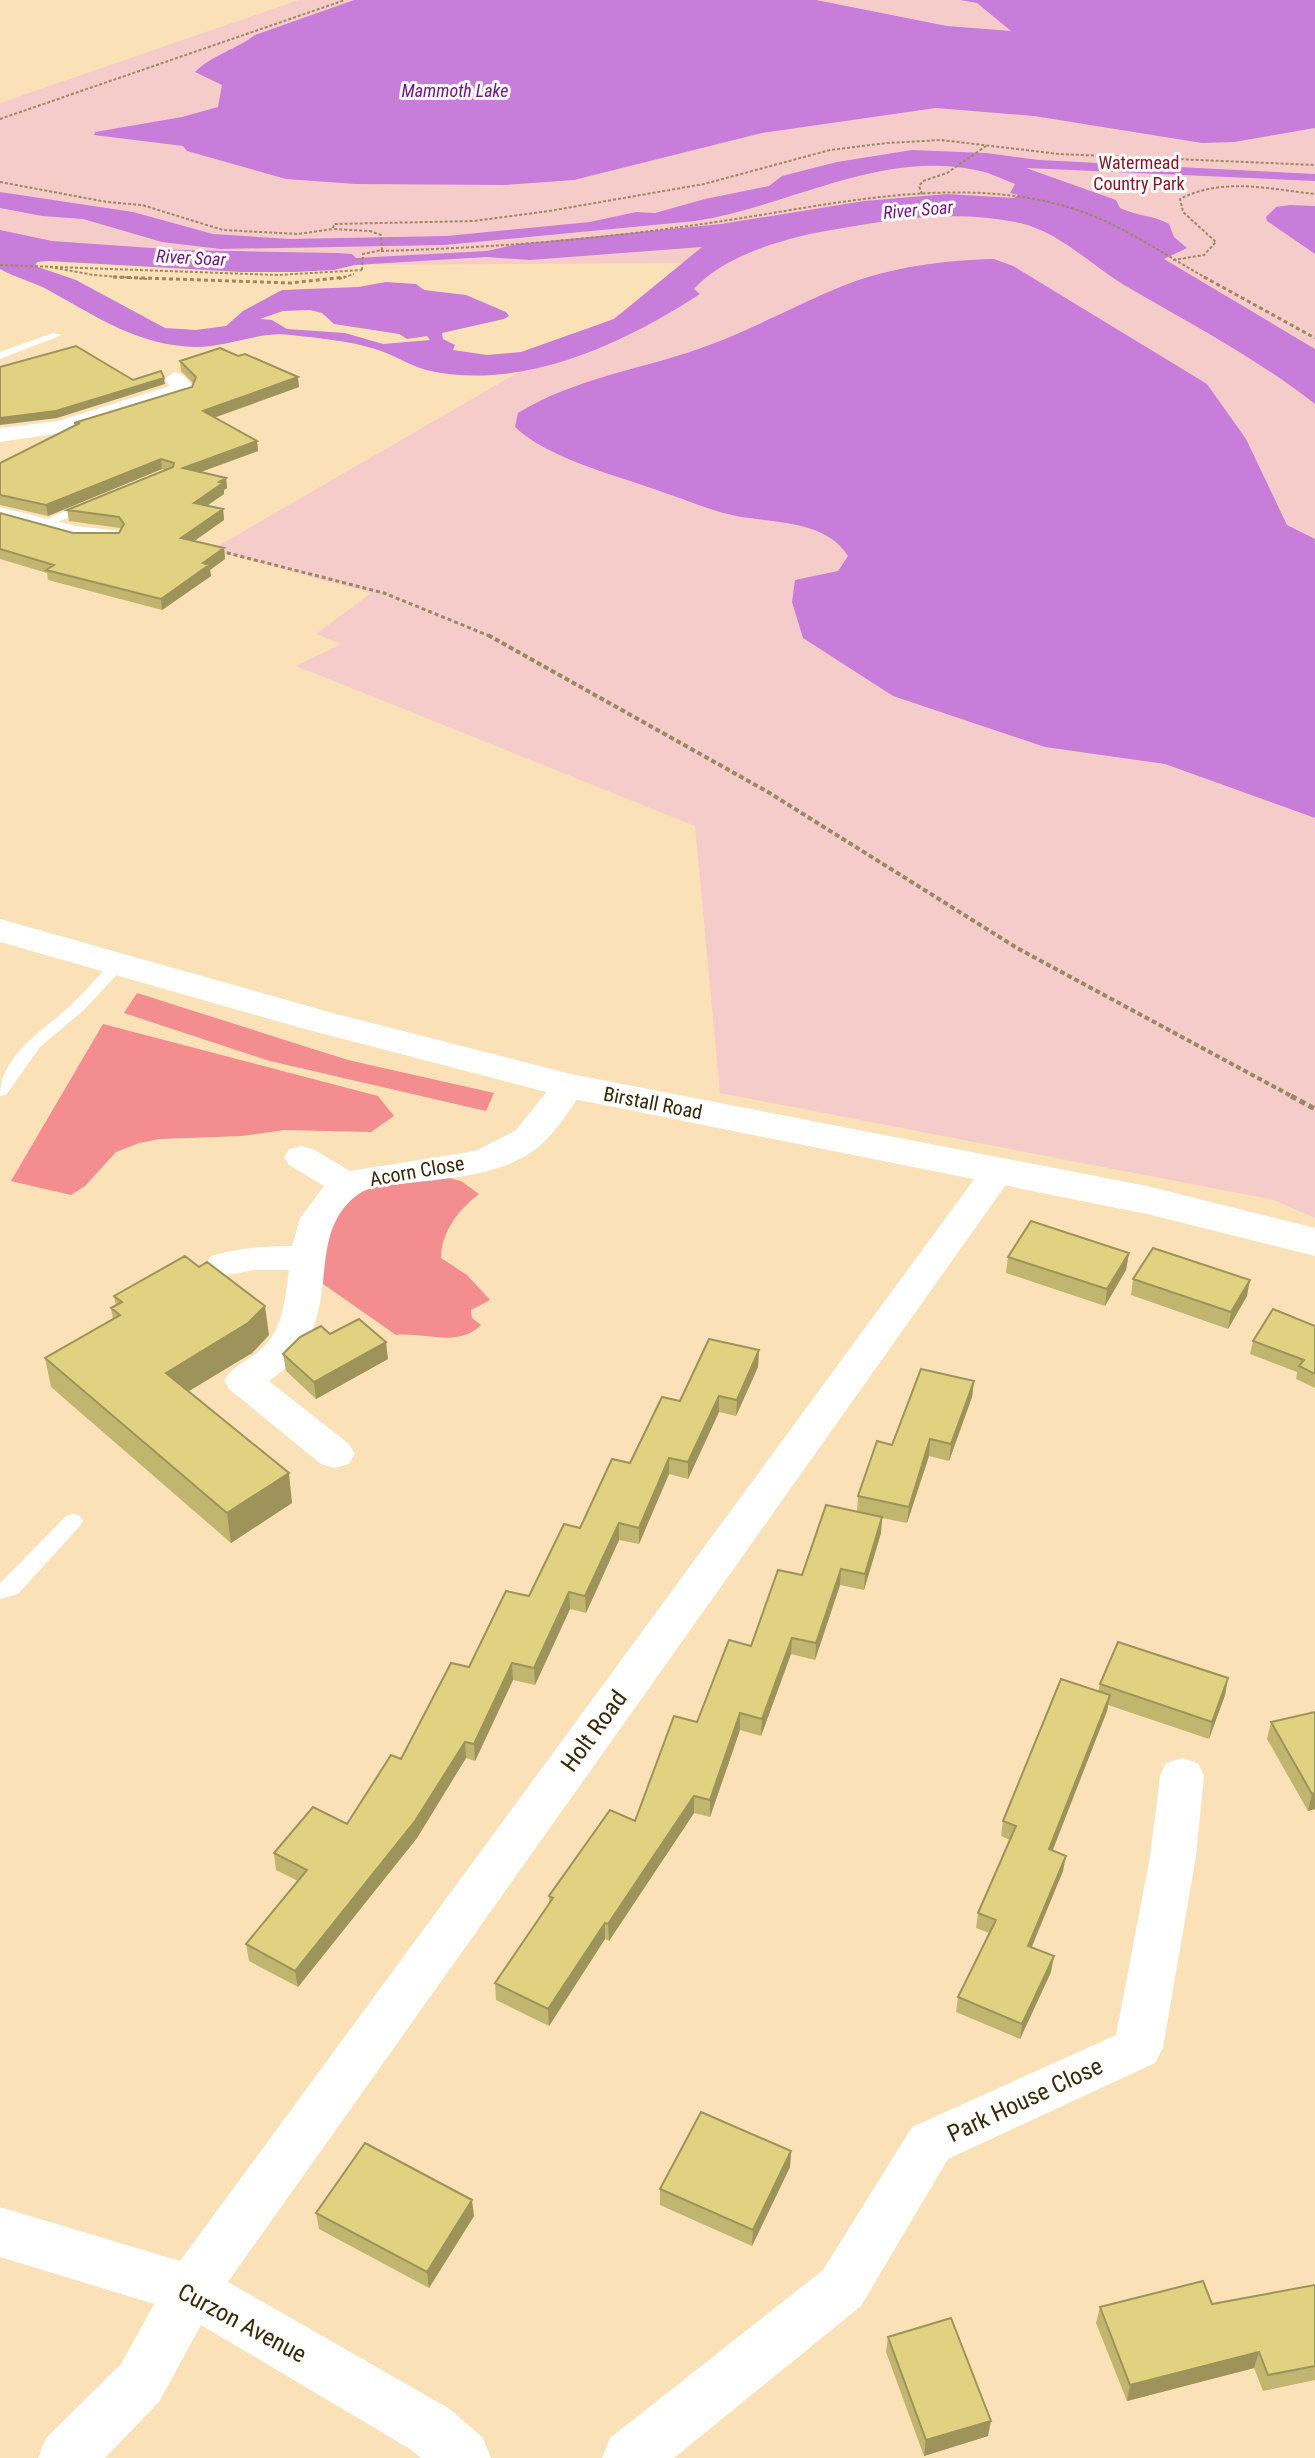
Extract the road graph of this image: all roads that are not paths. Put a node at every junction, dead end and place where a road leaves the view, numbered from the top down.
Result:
1 (57, 335) dead end
2 (0, 356) edge
3 (187, 388) edge
4 (0, 435) edge
5 (107, 498) edge
6 (0, 514) edge
7 (40, 525) junction
8 (111, 536) edge
9 (0, 930) edge
10 (118, 964) junction
11 (569, 1086) junction
12 (0, 1091) edge
13 (301, 1157) dead end
14 (998, 1171) junction
15 (348, 1185) junction
16 (1315, 1242) edge
17 (306, 1258) junction
18 (224, 1264) dead end
19 (335, 1454) dead end
20 (73, 1521) dead end
21 (0, 1591) edge
22 (1182, 1776) dead end
23 (0, 2232) edge
24 (191, 2290) junction
25 (66, 2458) edge
26 (463, 2458) edge
27 (630, 2458) edge

1 - 2 lane
3 - 4 street
5 - 7 lane
6 - 7 street
7 - 8 street
9 - 10 street, Birstall Road
10 - 11 street, Birstall Road
10 - 12 lane
11 - 14 street, Birstall Road
11 - 15 street, Acorn Close
13 - 15 street
14 - 16 street, Birstall Road
14 - 24 street, Holt Road
15 - 17 street, Acorn Close
17 - 18 street
17 - 19 street, Acorn Close
20 - 21 lane
22 - 27 street, Park House Close
23 - 24 street, Curzon Avenue
24 - 25 street, Holt Road
24 - 26 street, Curzon Avenue

